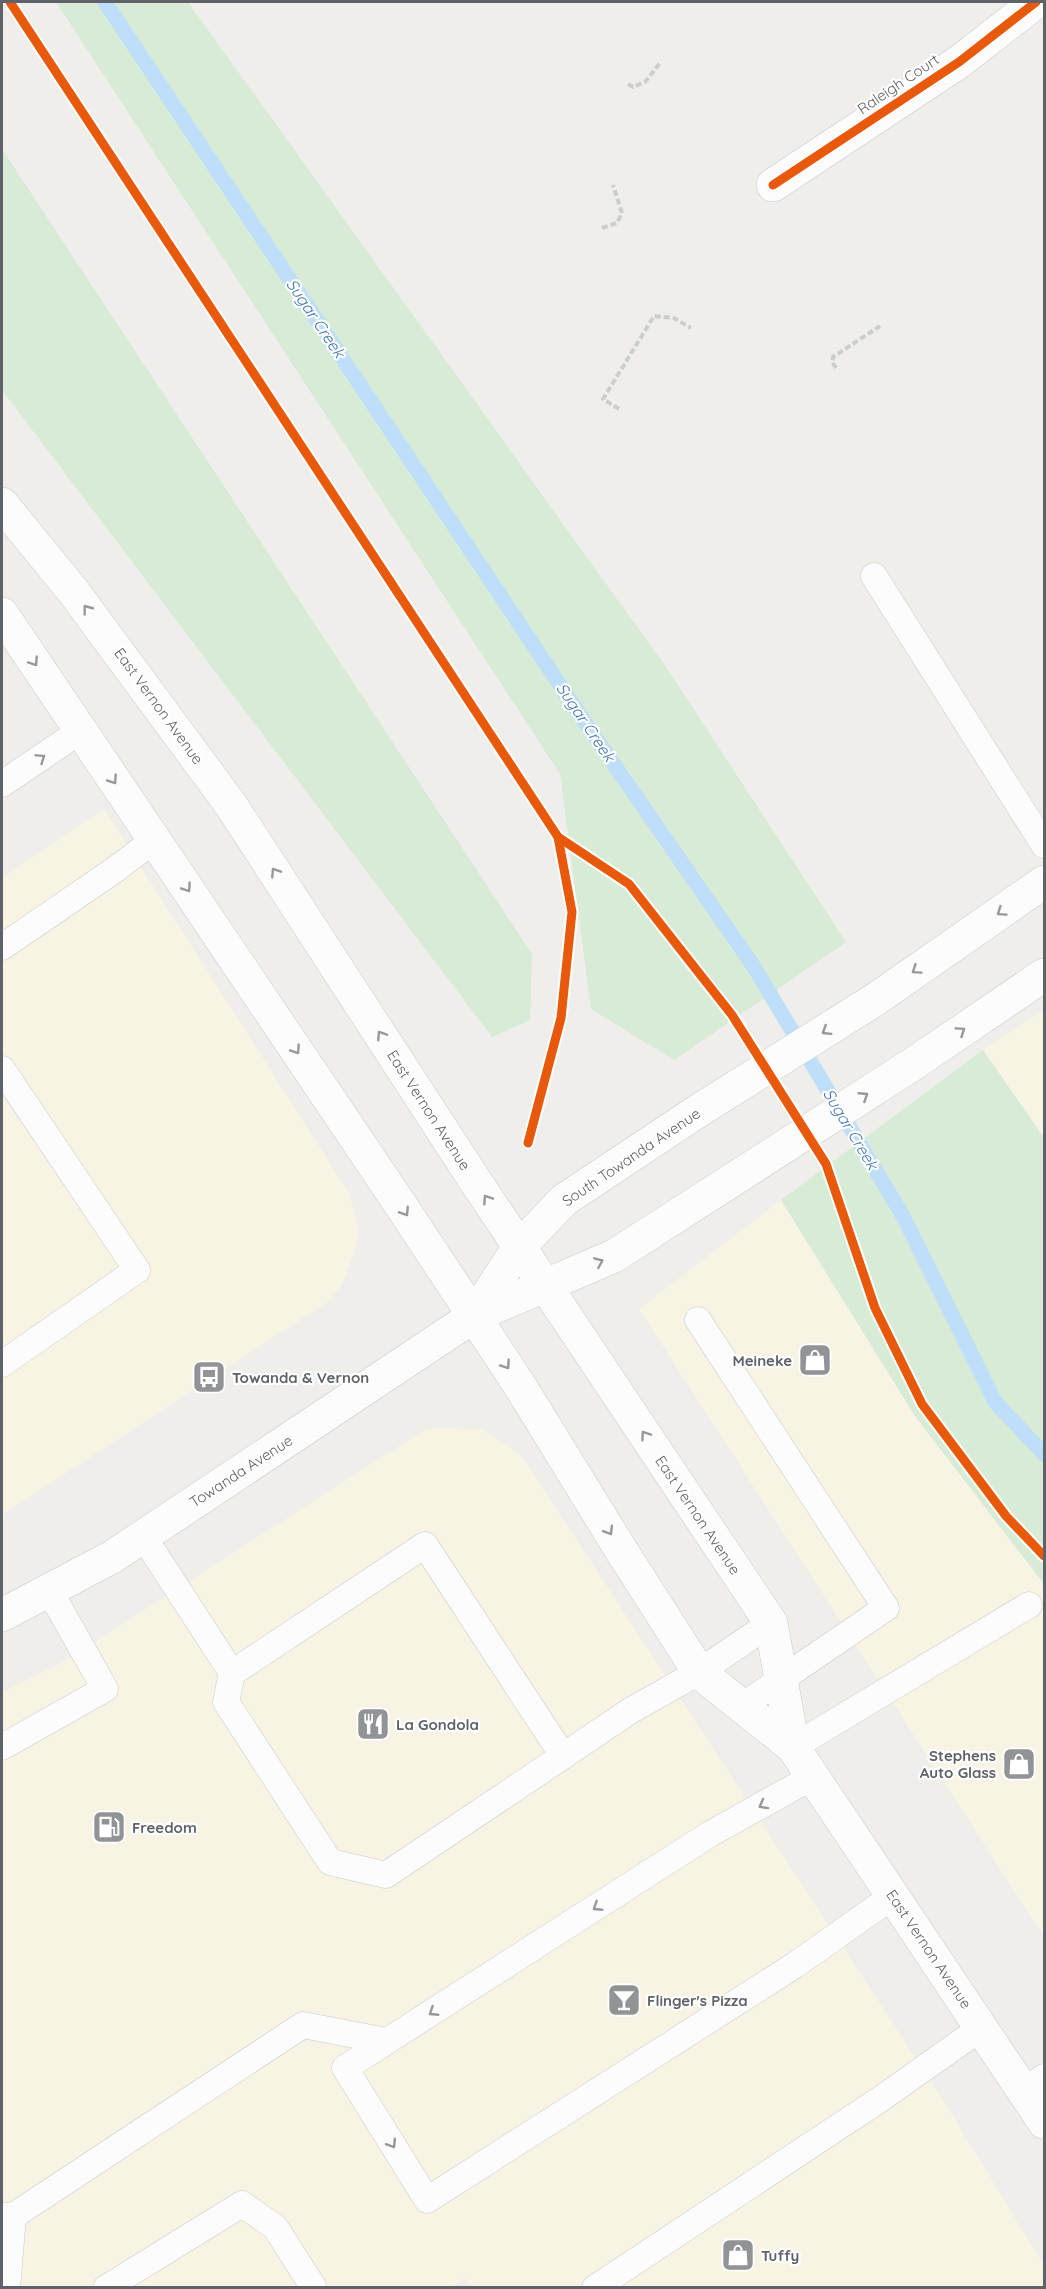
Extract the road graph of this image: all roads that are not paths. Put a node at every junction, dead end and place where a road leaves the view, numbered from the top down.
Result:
1 (1036, 2) edge
2 (772, 185) dead end
3 (2, 504) edge
4 (874, 576) dead end
5 (2, 614) edge
6 (80, 731) junction
7 (2, 784) edge
8 (154, 840) junction
9 (1044, 845) edge
10 (1044, 882) edge
11 (2, 947) edge
12 (1044, 975) edge
13 (2, 1070) edge
14 (519, 1247) junction
15 (545, 1285) junction
16 (474, 1316) junction
17 (698, 1320) dead end
18 (2, 1364) edge
19 (142, 1536) junction
20 (49, 1590) junction
21 (1029, 1605) dead end
22 (2, 1615) edge
23 (771, 1623) junction
24 (232, 1672) junction
25 (699, 1672) junction
26 (781, 1679) junction
27 (742, 1706) junction
28 (2, 1747) edge
29 (794, 1747) junction
30 (563, 1756) junction
31 (814, 1776) junction
32 (893, 1896) junction
33 (981, 2028) junction
34 (386, 2041) junction
35 (1034, 2084) edge
36 (1044, 2122) edge
37 (7, 2216) edge
38 (7, 2288) edge
39 (106, 2288) edge
40 (314, 2288) edge
41 (595, 2288) edge

1 - 2 main road, Raleigh Court
14 -> 3 main road, East Vernon Avenue
4 - 9 lane
5 -> 6 main road, East Vernon Avenue
7 -> 6 lane
6 -> 8 main road, East Vernon Avenue
8 - 11 lane
8 -> 16 main road, East Vernon Avenue
10 -> 14 main road, South Towanda Avenue
15 -> 12 main road
13 - 18 lane
14 - 15 main road, East Vernon Avenue
14 - 16 main road, South Towanda Avenue
15 - 16 main road
23 -> 15 main road, East Vernon Avenue
16 - 19 main road, Towanda Avenue
16 -> 25 main road, East Vernon Avenue
17 - 26 lane
19 - 20 main road, Towanda Avenue
19 - 24 lane
20 - 22 main road, Towanda Avenue
20 - 28 lane
21 - 29 lane
23 - 25 lane
23 - 26 main road, East Vernon Avenue
24 - 30 lane
24 - 30 lane
25 - 27 main road, East Vernon Avenue
25 - 30 lane
26 - 27 lane
26 - 29 main road, East Vernon Avenue
27 - 29 main road, East Vernon Avenue
29 - 31 main road, East Vernon Avenue
31 - 32 main road, East Vernon Avenue
31 -> 34 lane
32 - 33 main road, East Vernon Avenue
34 -> 32 lane
33 - 35 main road, East Vernon Avenue
33 - 41 lane
34 - 37 lane
35 - 36 main road, East Vernon Avenue
37 - 38 lane
39 - 40 lane

